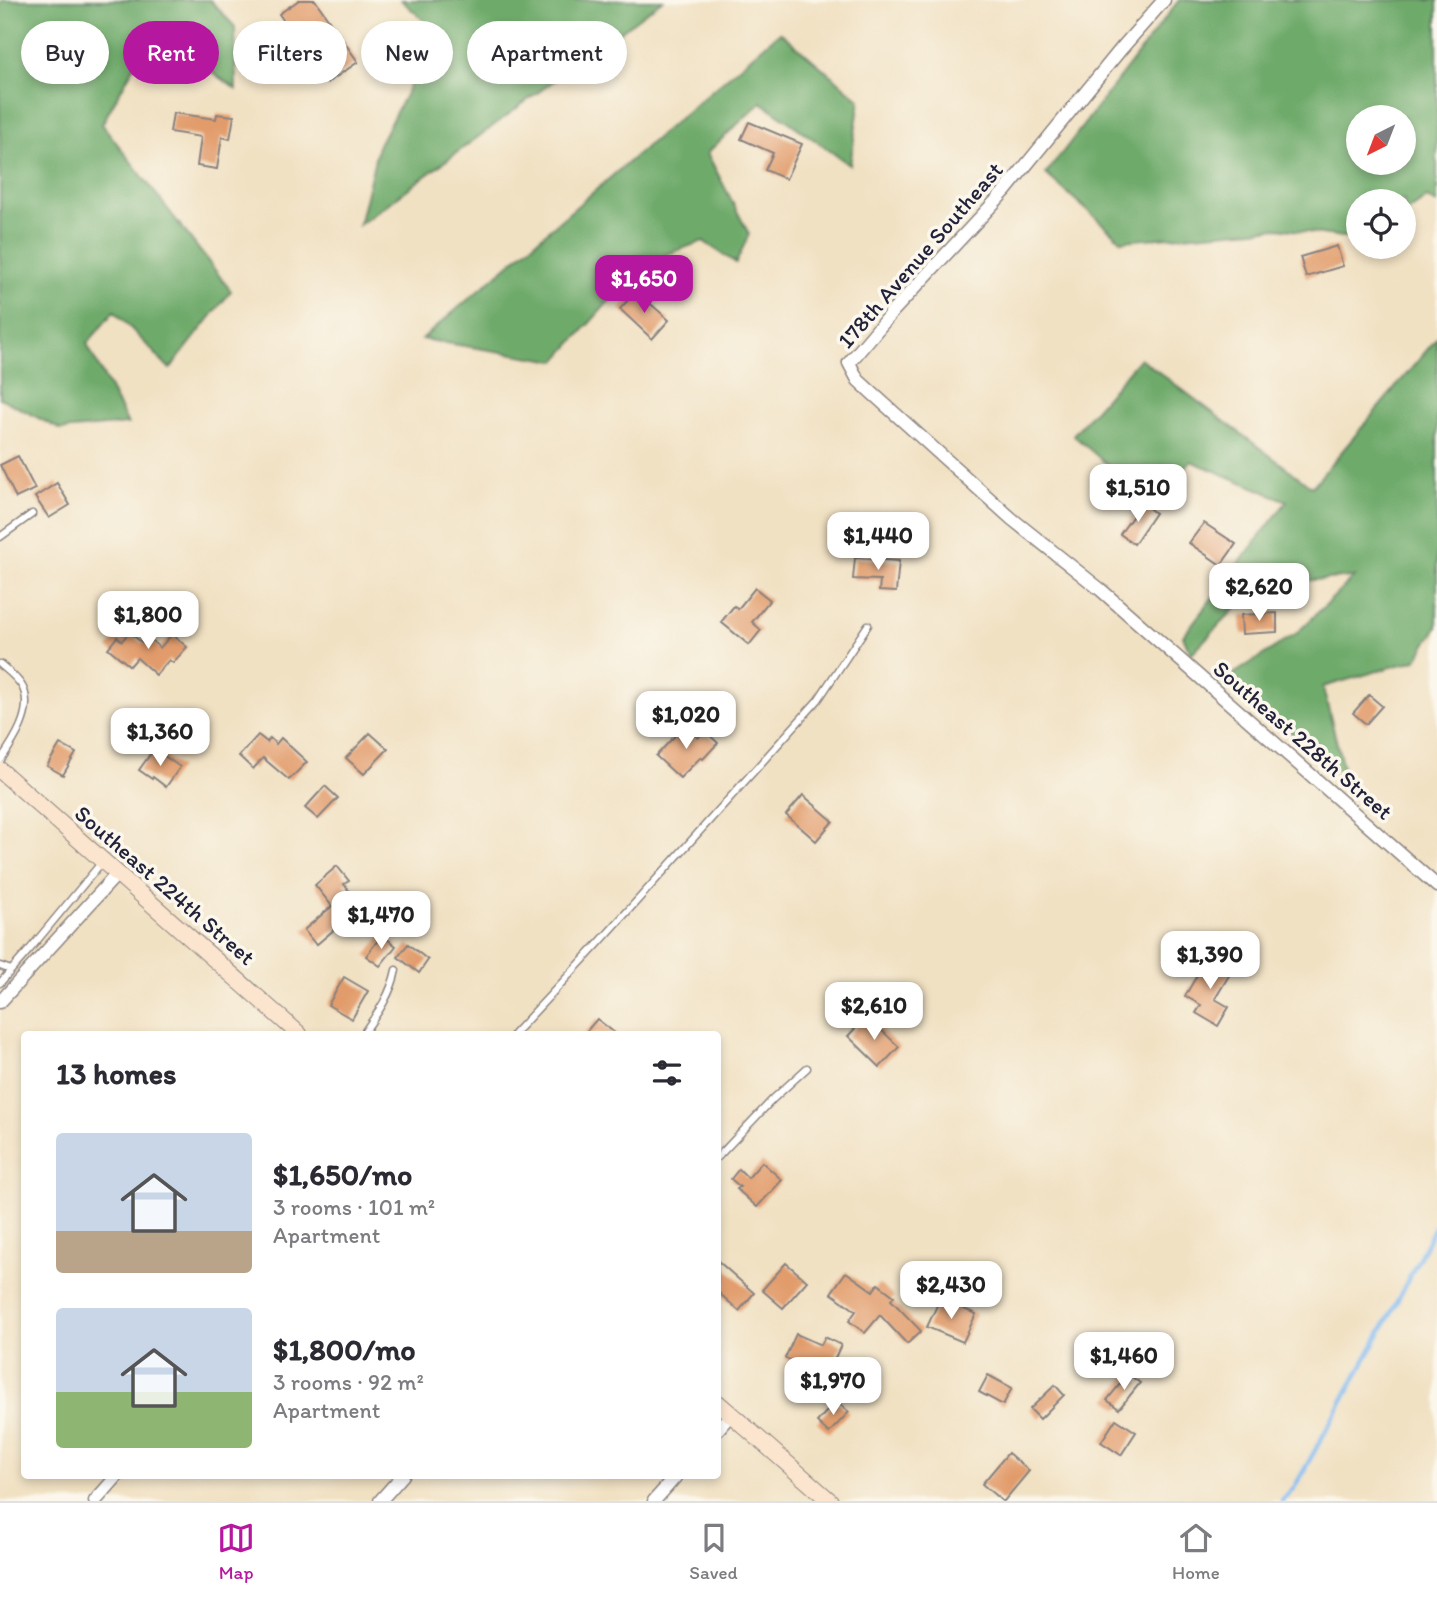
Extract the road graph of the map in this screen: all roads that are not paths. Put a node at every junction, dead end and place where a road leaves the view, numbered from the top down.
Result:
1 (1164, 0) edge
2 (32, 514) dead end
3 (1012, 519) joint
4 (0, 537) edge
5 (868, 625) dead end
6 (0, 664) edge
7 (0, 761) edge
8 (0, 770) edge
9 (103, 860) junction
10 (118, 873) junction
11 (1437, 886) edge
12 (0, 966) edge
13 (11, 970) junction
14 (396, 971) dead end
15 (0, 983) edge
16 (0, 1002) edge
17 (296, 1031) edge
18 (365, 1031) edge
19 (517, 1031) edge
20 (807, 1068) dead end
21 (721, 1154) edge
22 (721, 1406) edge
23 (731, 1415) junction
24 (721, 1426) edge
25 (114, 1479) edge
26 (399, 1479) edge
27 (673, 1479) edge
28 (95, 1501) edge
29 (380, 1501) edge
30 (654, 1501) edge
31 (830, 1501) edge

1 - 3 street, 178th Avenue Southeast
2 - 4 lane
3 - 11 street, Southeast 228th Street
5 - 19 lane
6 - 7 lane
8 - 9 street, Southeast 224th Street
9 - 10 street, Southeast 224th Street
9 - 13 lane
10 - 16 street
10 - 17 street, Southeast 224th Street
12 - 13 lane
13 - 15 lane
14 - 18 lane
20 - 21 lane
22 - 23 street
23 - 24 street
23 - 31 street
25 - 28 street
26 - 29 street
27 - 30 street

